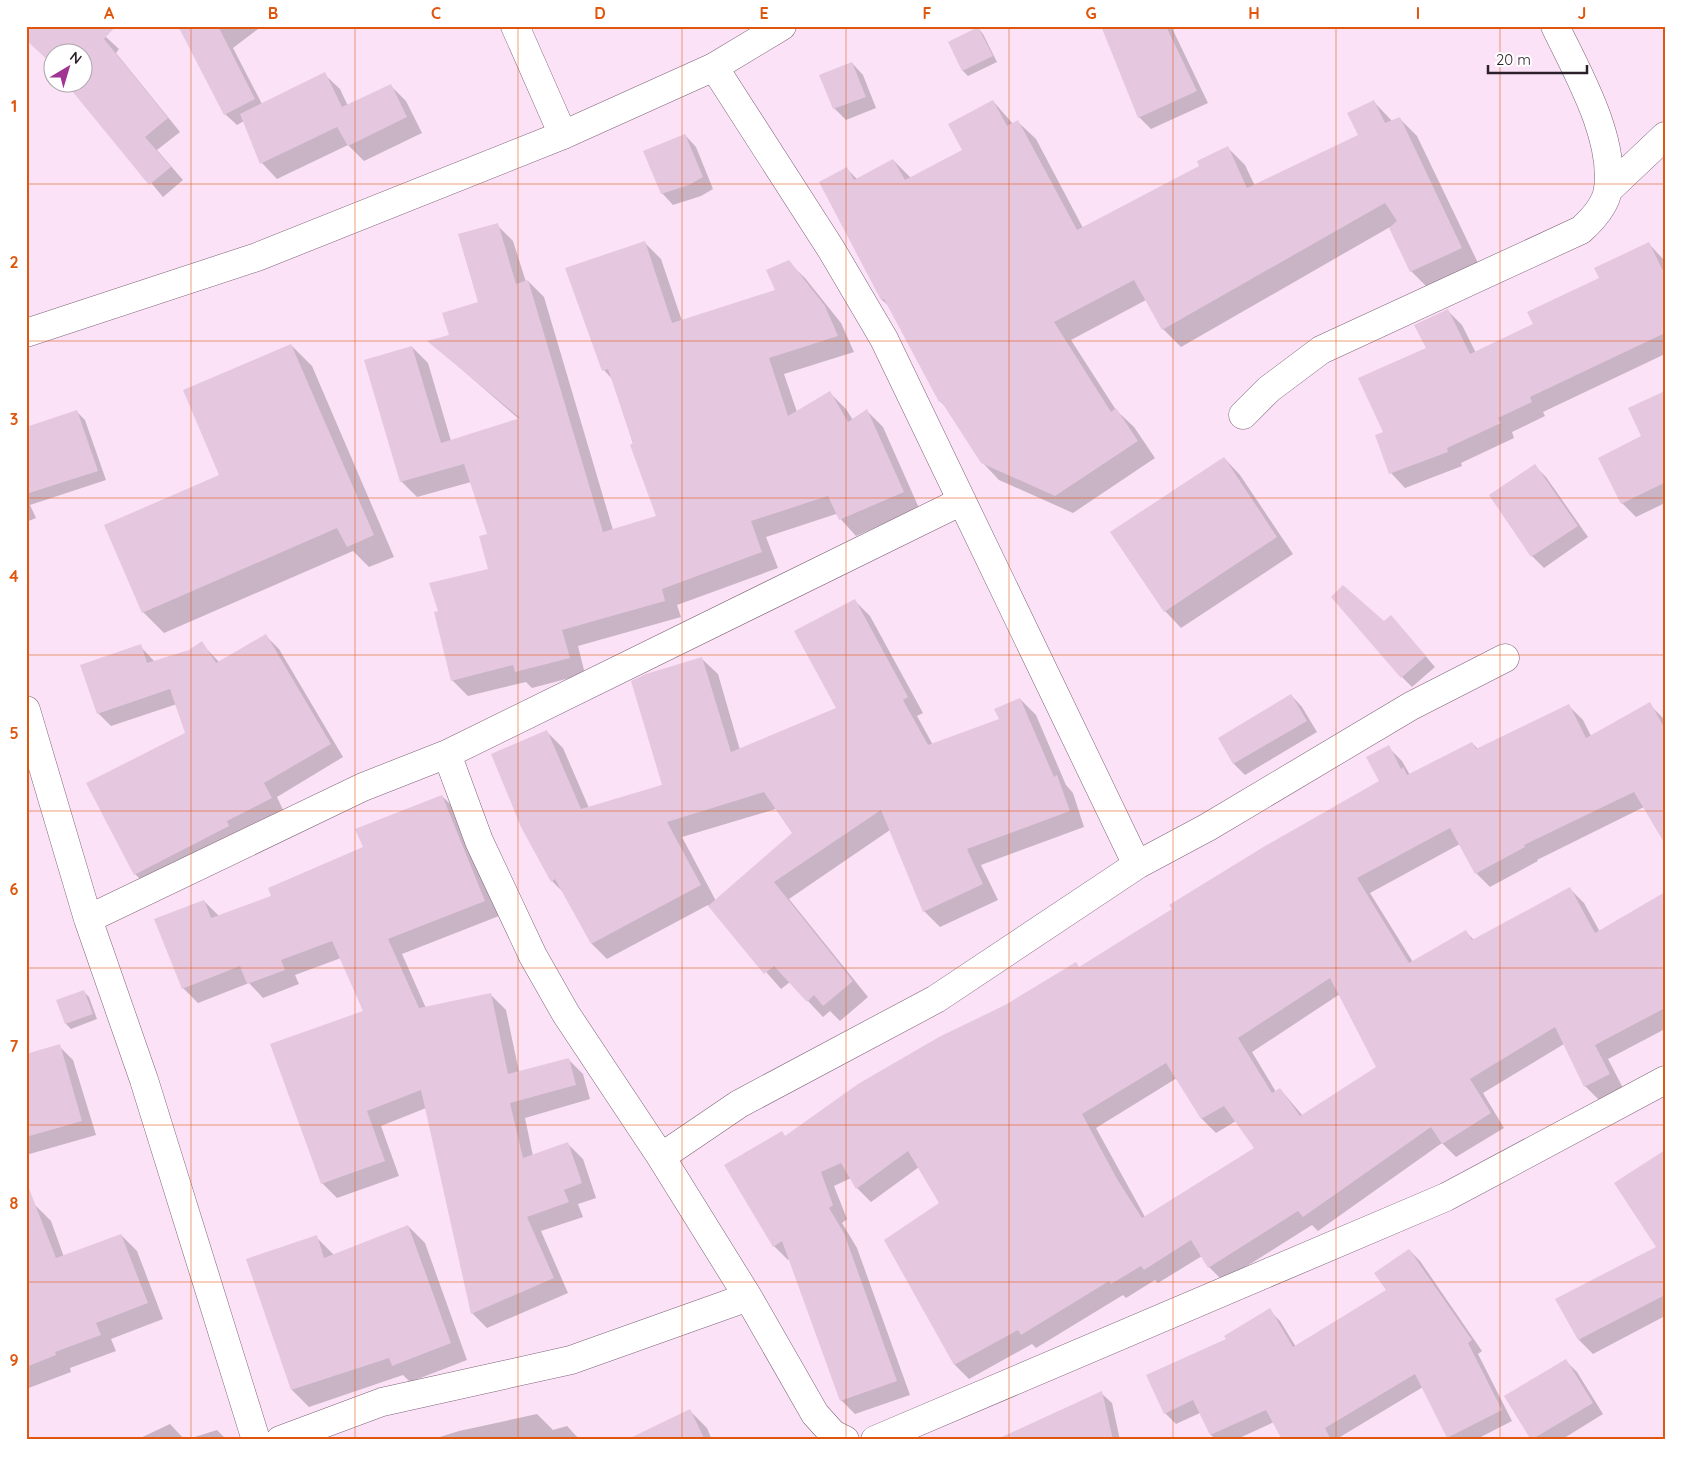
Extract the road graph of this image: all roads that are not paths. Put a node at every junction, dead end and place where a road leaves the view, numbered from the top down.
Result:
1 (515, 26) edge
2 (782, 26) edge
3 (1555, 26) edge
4 (714, 67) junction
5 (563, 135) junction
6 (1665, 136) edge
7 (1608, 190) junction
8 (26, 333) edge
9 (1243, 415) dead end
10 (962, 501) junction
11 (1505, 658) dead end
12 (26, 710) edge
13 (447, 754) junction
14 (1137, 865) junction
15 (88, 919) junction
16 (1665, 1080) edge
17 (662, 1157) junction
18 (748, 1297) junction
19 (256, 1440) edge
20 (280, 1440) edge
21 (845, 1440) edge
22 (875, 1440) edge

1 - 5 street
2 - 4 street
3 - 7 street
4 - 5 street
4 - 10 street
5 - 8 street
6 - 7 street
7 - 9 street
10 - 13 street
10 - 14 street
11 - 14 street
12 - 15 street
13 - 15 street
13 - 17 street
14 - 17 street
15 - 19 street
16 - 22 street
17 - 18 street
18 - 20 street
18 - 21 street

